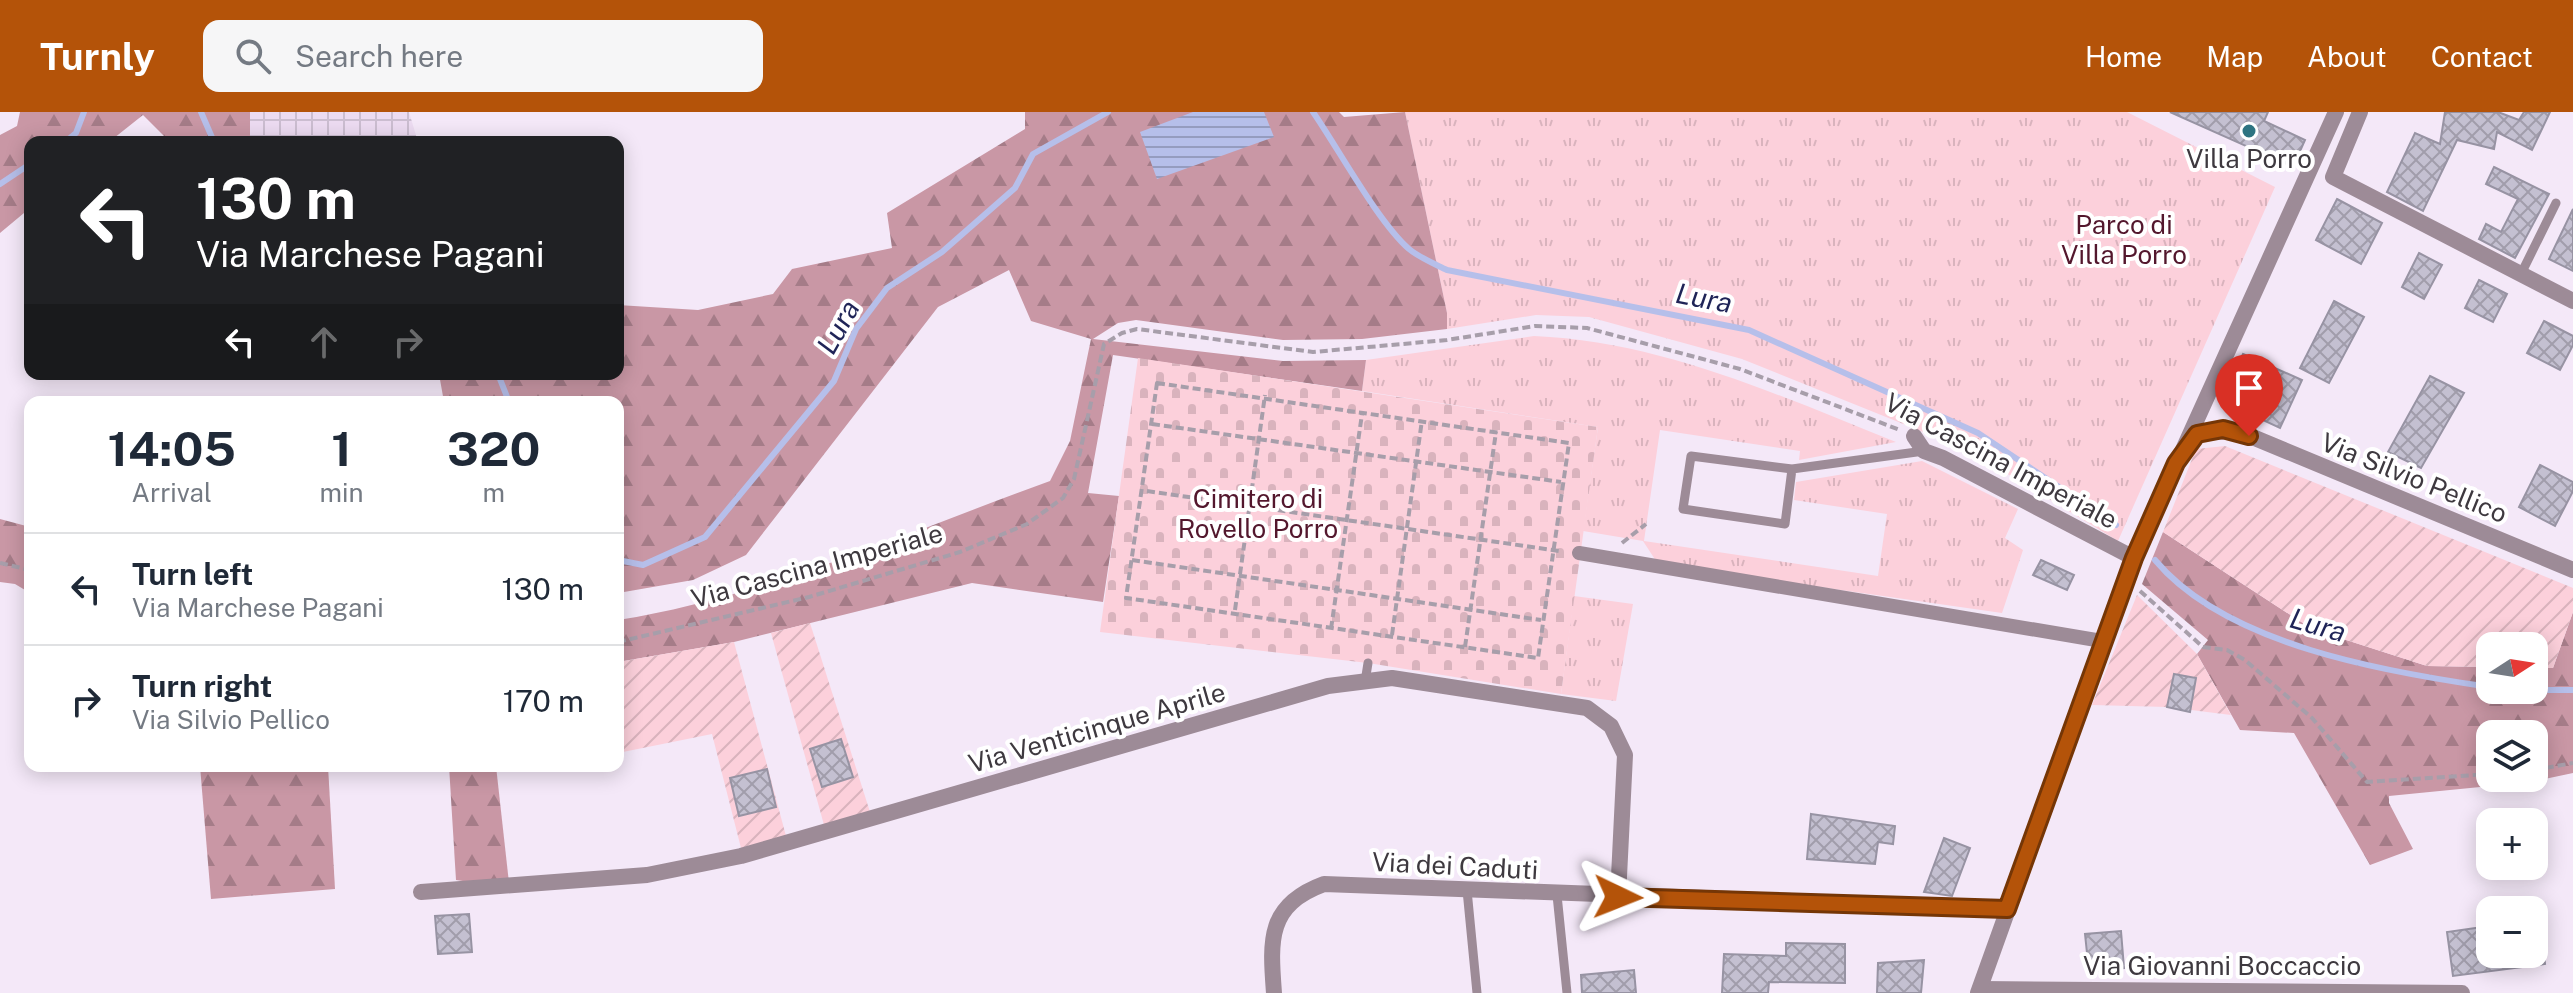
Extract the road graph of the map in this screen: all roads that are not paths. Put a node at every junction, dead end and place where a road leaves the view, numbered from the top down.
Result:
1 (2336, 112) edge
2 (2360, 112) edge
3 (2556, 203) dead end
4 (2521, 274) junction
5 (2573, 301) edge
6 (1914, 436) road end
7 (2190, 439) junction
8 (1924, 451) junction
9 (1792, 469) junction
10 (1579, 553) dead end
11 (2134, 558) junction
12 (2573, 570) edge
13 (2102, 641) junction
14 (1368, 663) dead end
15 (1365, 682) junction
16 (1467, 890) junction
17 (421, 892) dead end
18 (1557, 895) junction
19 (1618, 897) junction
20 (2007, 909) junction
21 (1979, 991) edge
22 (1274, 993) edge
23 (1477, 993) edge
24 (1567, 993) edge
25 (2462, 993) edge

1 - 7 street
2 - 4 street
3 - 4 lane
4 - 5 street
6 - 8 street, Via Cascina Imperiale
7 - 11 street
7 - 12 street, Via Silvio Pellico
8 - 9 lane
8 - 11 street, Via Cascina Imperiale
9 - 9 lane
10 - 13 street
11 - 13 street
13 - 20 street
14 - 15 lane
15 - 17 street, Via Venticinque Aprile
15 - 19 street, Via Venticinque Aprile
16 - 18 street, Via dei Caduti
16 - 22 street, Via dei Caduti
16 - 23 lane
18 - 19 street, Via dei Caduti
18 - 24 lane
19 - 20 street, Via dei Caduti
20 - 21 street
21 - 25 street, Via Giovanni Boccaccio

